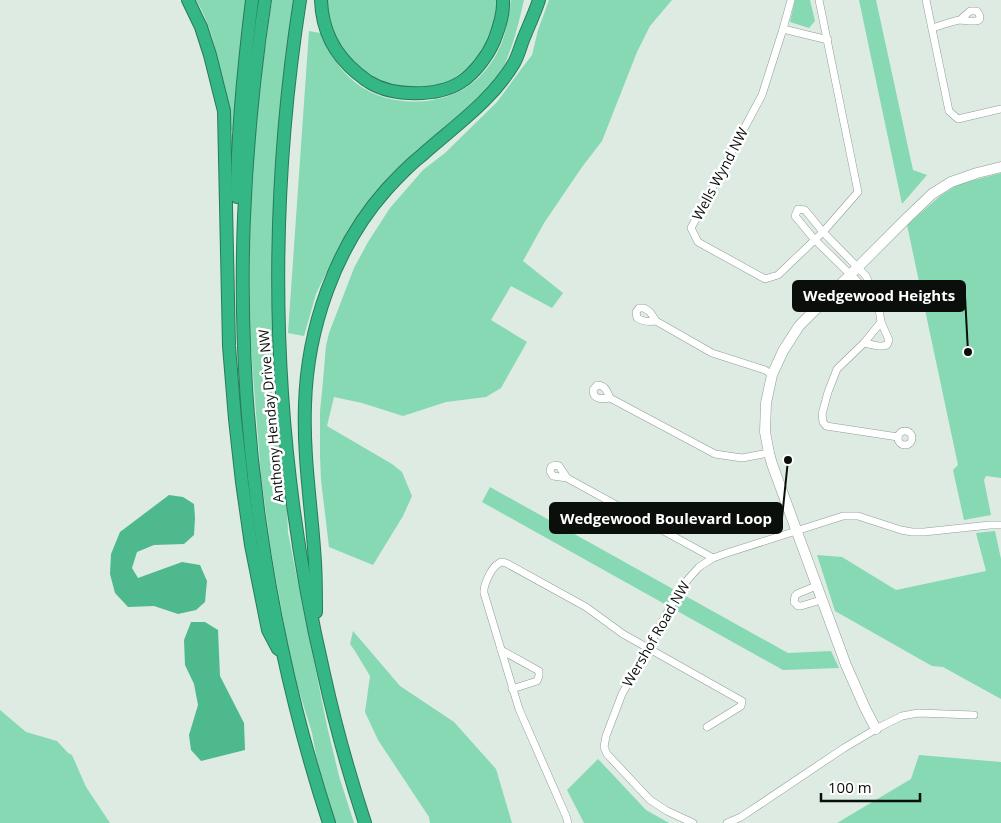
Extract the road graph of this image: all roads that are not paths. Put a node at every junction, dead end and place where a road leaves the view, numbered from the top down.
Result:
1 (188, 0) edge
2 (252, 0) edge
3 (265, 0) edge
4 (300, 0) edge
5 (321, 0) edge
6 (503, 0) edge
7 (532, 0) edge
8 (539, 0) edge
9 (791, 0) edge
10 (819, 0) edge
11 (926, 0) edge
12 (960, 20) dead end
13 (932, 28) junction
14 (784, 29) junction
15 (524, 36) junction
16 (828, 40) junction
17 (1001, 109) edge
18 (1001, 167) edge
19 (823, 232) junction
20 (814, 239) junction
21 (854, 271) junction
22 (243, 283) junction
23 (656, 321) dead end
24 (881, 322) junction
25 (864, 343) junction
26 (772, 375) junction
27 (610, 398) dead end
28 (898, 437) dead end
29 (769, 453) junction
30 (567, 478) dead end
31 (1001, 525) edge
32 (797, 531) junction
33 (713, 558) junction
34 (816, 586) junction
35 (821, 600) junction
36 (316, 642) junction
37 (647, 647) junction
38 (501, 650) junction
39 (286, 664) junction
40 (512, 689) junction
41 (974, 714) dead end
42 (707, 728) dead end
43 (876, 729) junction
44 (328, 823) edge
45 (365, 823) edge
46 (568, 823) edge
47 (693, 823) edge
48 (727, 823) edge

1 - 39 highway
2 - 22 highway
3 - 22 highway, Anthony Henday Drive NW
4 - 36 highway, Anthony Henday Drive NW
5 - 6 highway
7 - 15 highway
8 - 15 highway
9 - 14 street, Wells Wynd NW
10 - 16 street, Wells Wynd NW
11 - 13 street
12 - 13 street
13 - 17 street
14 - 16 street
14 - 20 street, Wells Wynd NW
15 - 36 highway
16 - 19 street, Wells Wynd NW
18 - 21 street
19 - 20 street, Wells Wynd NW
19 - 20 street
19 - 21 street
20 - 21 street
21 - 24 street
21 - 26 street
22 - 39 highway, Anthony Henday Drive NW
23 - 26 street
24 - 25 street
24 - 25 street
25 - 28 street
26 - 29 street
27 - 29 street
29 - 32 street
30 - 33 street
31 - 32 street, Wershof Road NW
32 - 33 street, Wershof Road NW
32 - 34 street
33 - 37 street, Wershof Road NW
34 - 35 street
34 - 35 street
35 - 43 street
36 - 45 highway, Anthony Henday Drive NW
37 - 38 street
37 - 42 street
37 - 47 street, Wershof Road NW
38 - 40 street
38 - 40 street
39 - 44 highway, Anthony Henday Drive NW
40 - 46 street
41 - 43 street
43 - 48 street

